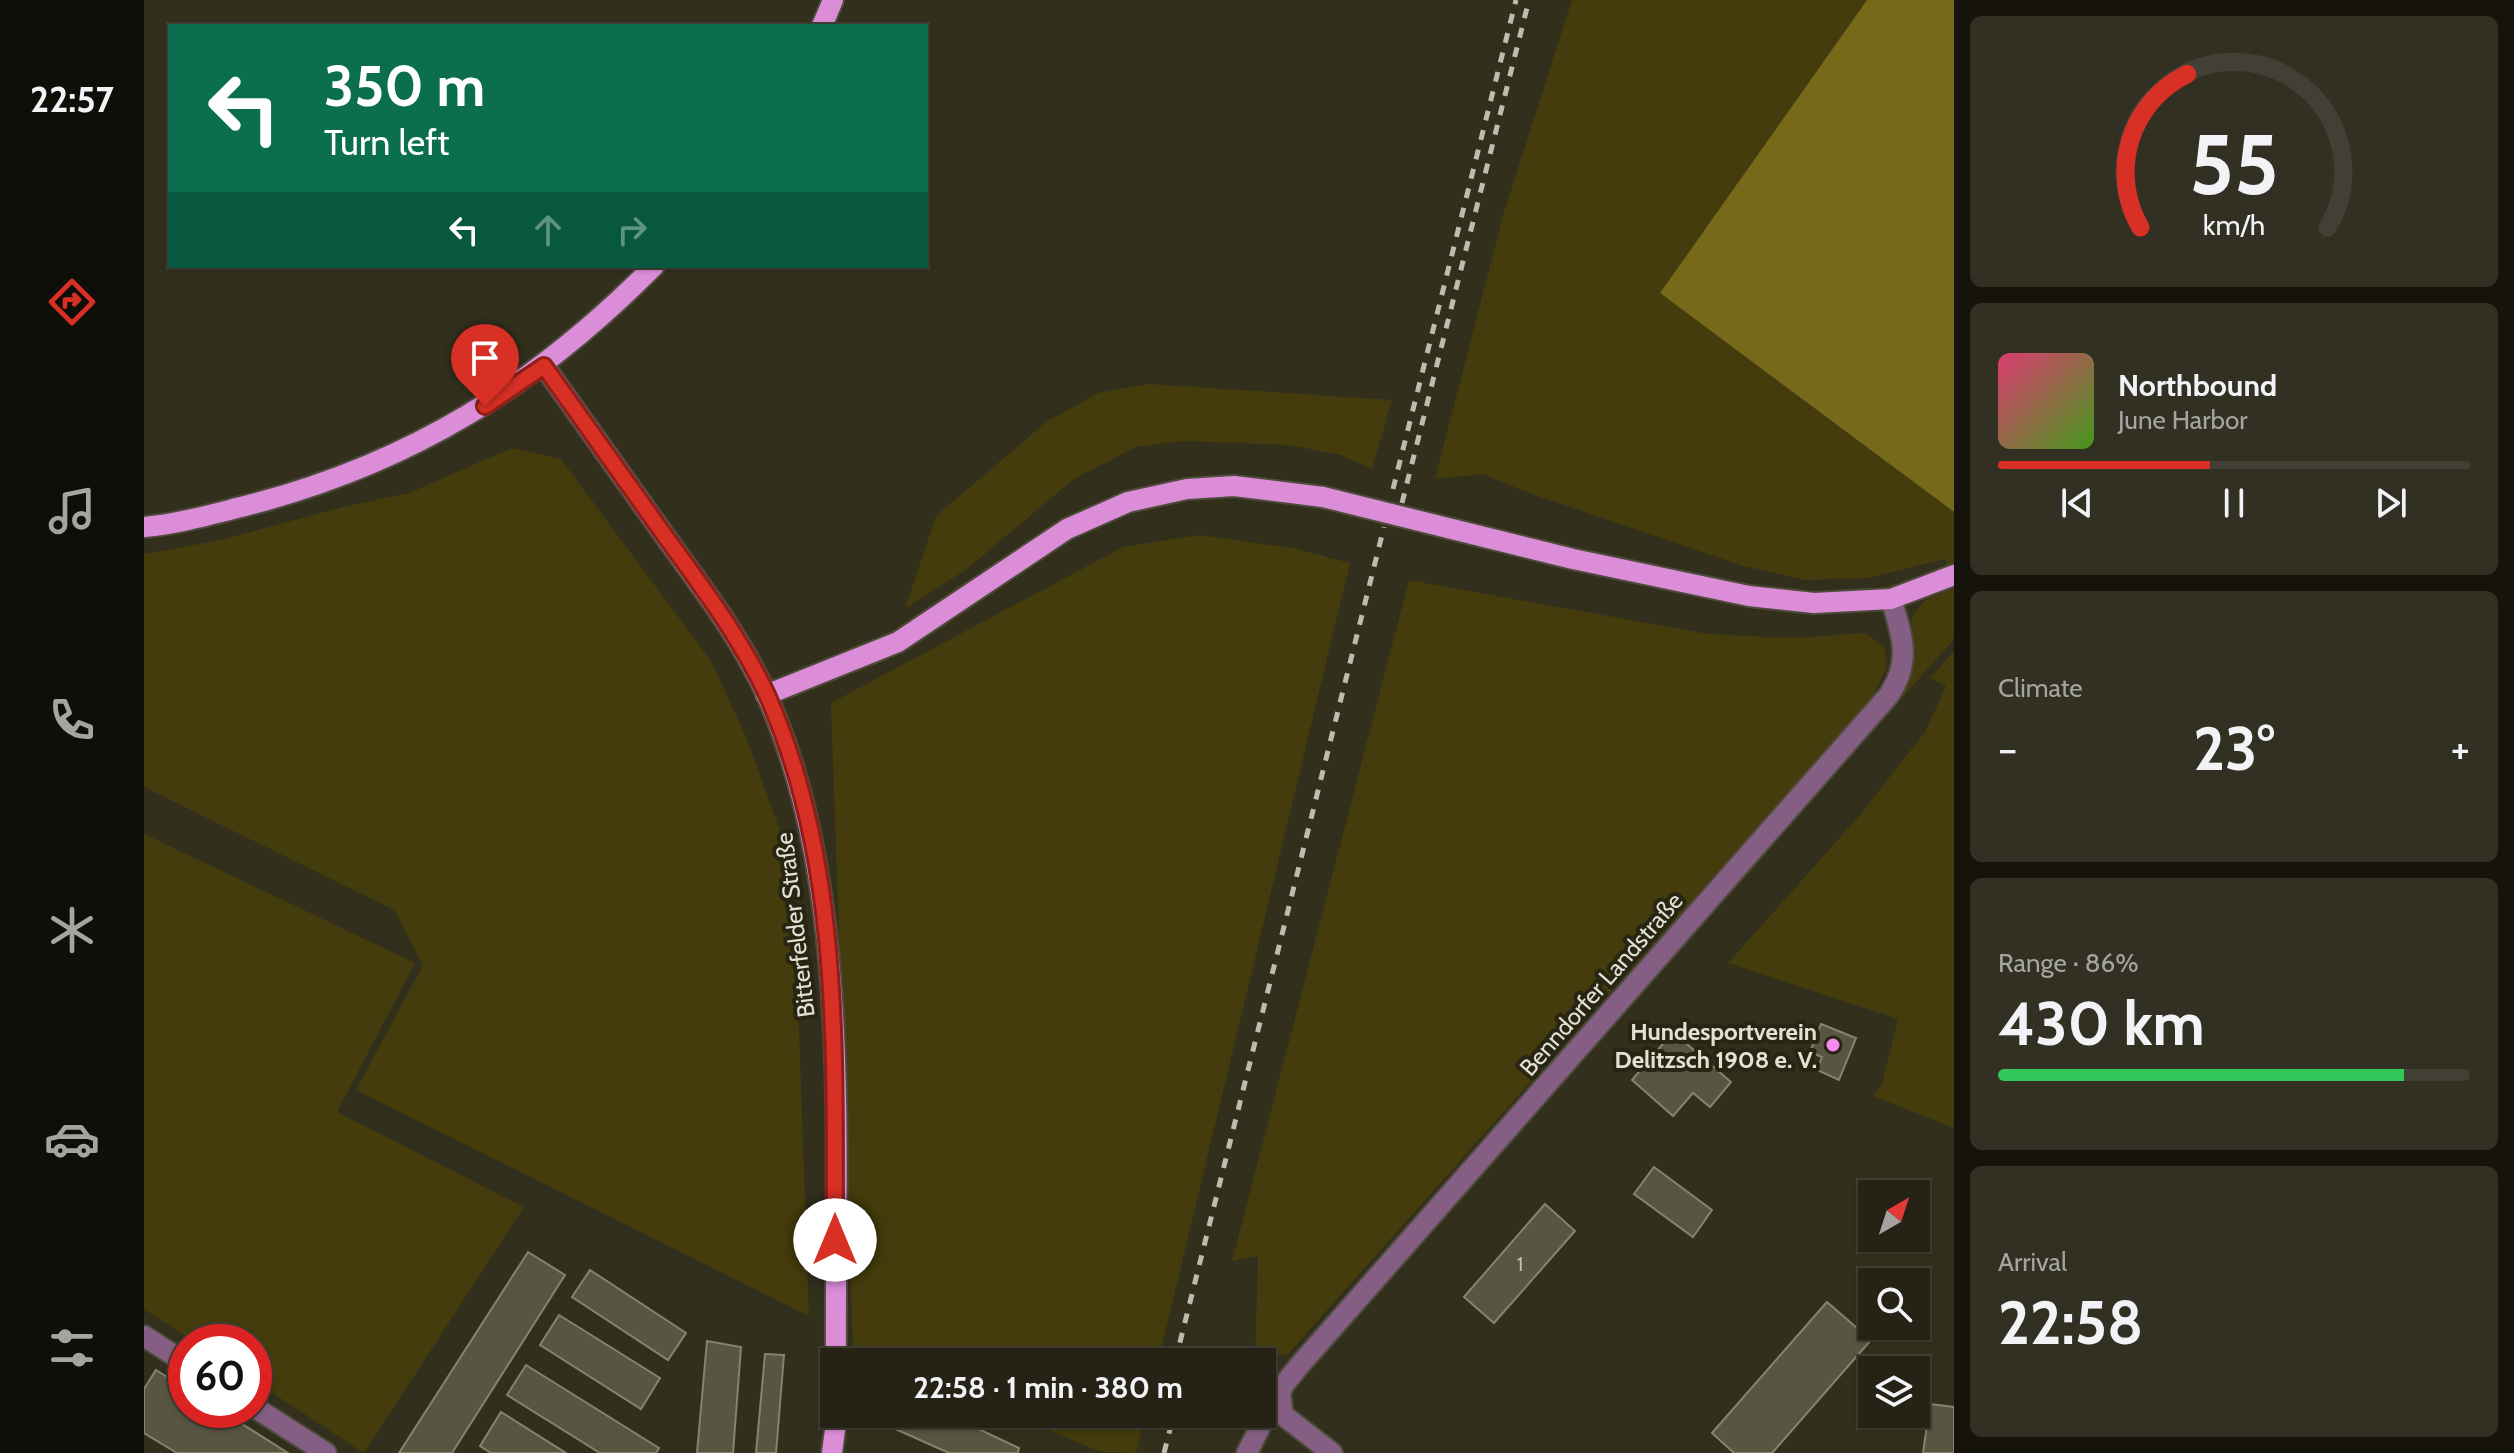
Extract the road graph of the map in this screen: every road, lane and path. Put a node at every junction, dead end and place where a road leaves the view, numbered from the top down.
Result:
1 (833, 0) edge
2 (823, 24) edge
3 (652, 268) edge
4 (544, 366) junction
5 (144, 527) edge
6 (1954, 575) edge
7 (1891, 599) junction
8 (766, 695) junction
9 (144, 1336) edge
10 (836, 1348) edge
11 (168, 1351) edge
12 (1284, 1384) junction
13 (272, 1418) edge
14 (835, 1428) edge
15 (326, 1453) edge
16 (832, 1453) edge
17 (1247, 1453) edge
18 (1332, 1453) edge

1 - 2 main road
3 - 4 main road
4 - 5 main road
4 - 8 main road, Bitterfelder Straße
6 - 7 main road
7 - 8 main road, bridge
7 - 12 street, Benndorfer Landstraße
8 - 10 main road, Bitterfelder Straße
9 - 11 street
12 - 17 street, Benndorfer Landstraße
12 - 18 street
13 - 15 street
14 - 16 main road

